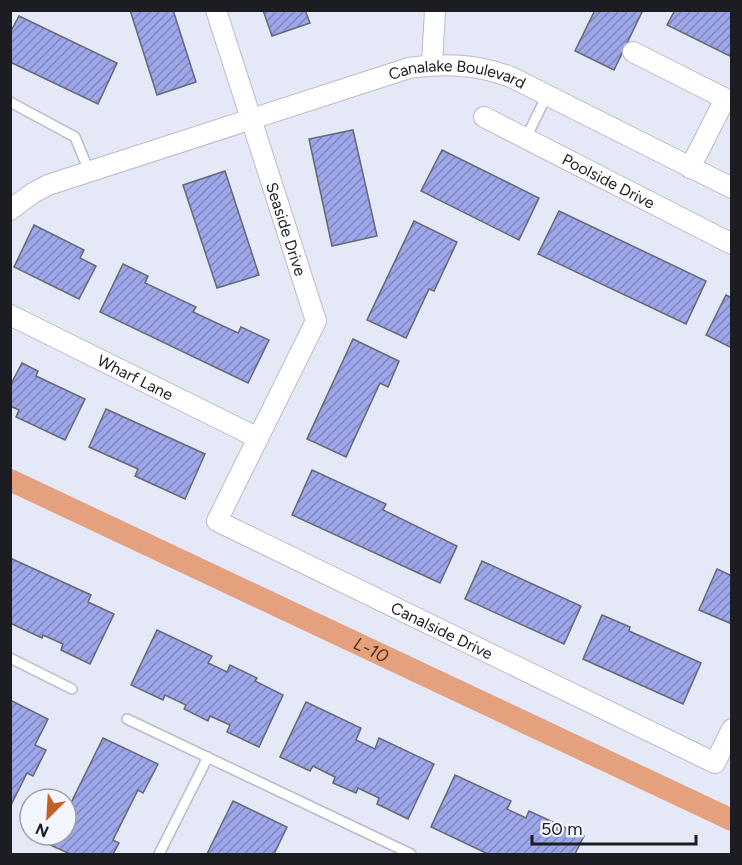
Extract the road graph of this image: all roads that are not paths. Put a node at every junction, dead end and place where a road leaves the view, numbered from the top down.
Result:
1 (216, 10) edge
2 (435, 10) edge
3 (633, 52) dead end
4 (432, 64) junction
5 (547, 95) junction
6 (728, 101) edge
7 (10, 102) edge
8 (484, 117) dead end
9 (250, 118) junction
10 (526, 138) junction
11 (690, 168) junction
12 (89, 171) junction
13 (732, 189) edge
14 (10, 210) edge
15 (732, 244) edge
16 (10, 315) edge
17 (258, 438) junction
18 (10, 658) edge
19 (72, 689) dead end
20 (126, 718) dead end
21 (732, 729) edge
22 (208, 758) junction
23 (159, 855) edge
24 (411, 855) edge

1 - 9 street, Seaside Drive
2 - 4 street
3 - 6 street
4 - 5 street, Canalake Boulevard
4 - 9 street, Canalake Boulevard
5 - 10 lane
5 - 11 street, Canalake Boulevard
6 - 11 street
7 - 12 lane
8 - 10 street, Poolside Drive
9 - 12 street, Canalake Boulevard
9 - 17 street, Seaside Drive
10 - 15 street, Poolside Drive
11 - 13 street, Canalake Boulevard
12 - 14 street
16 - 17 street, Wharf Lane
17 - 21 street, Canalside Drive
18 - 19 lane
20 - 22 lane
22 - 23 lane
22 - 24 lane

